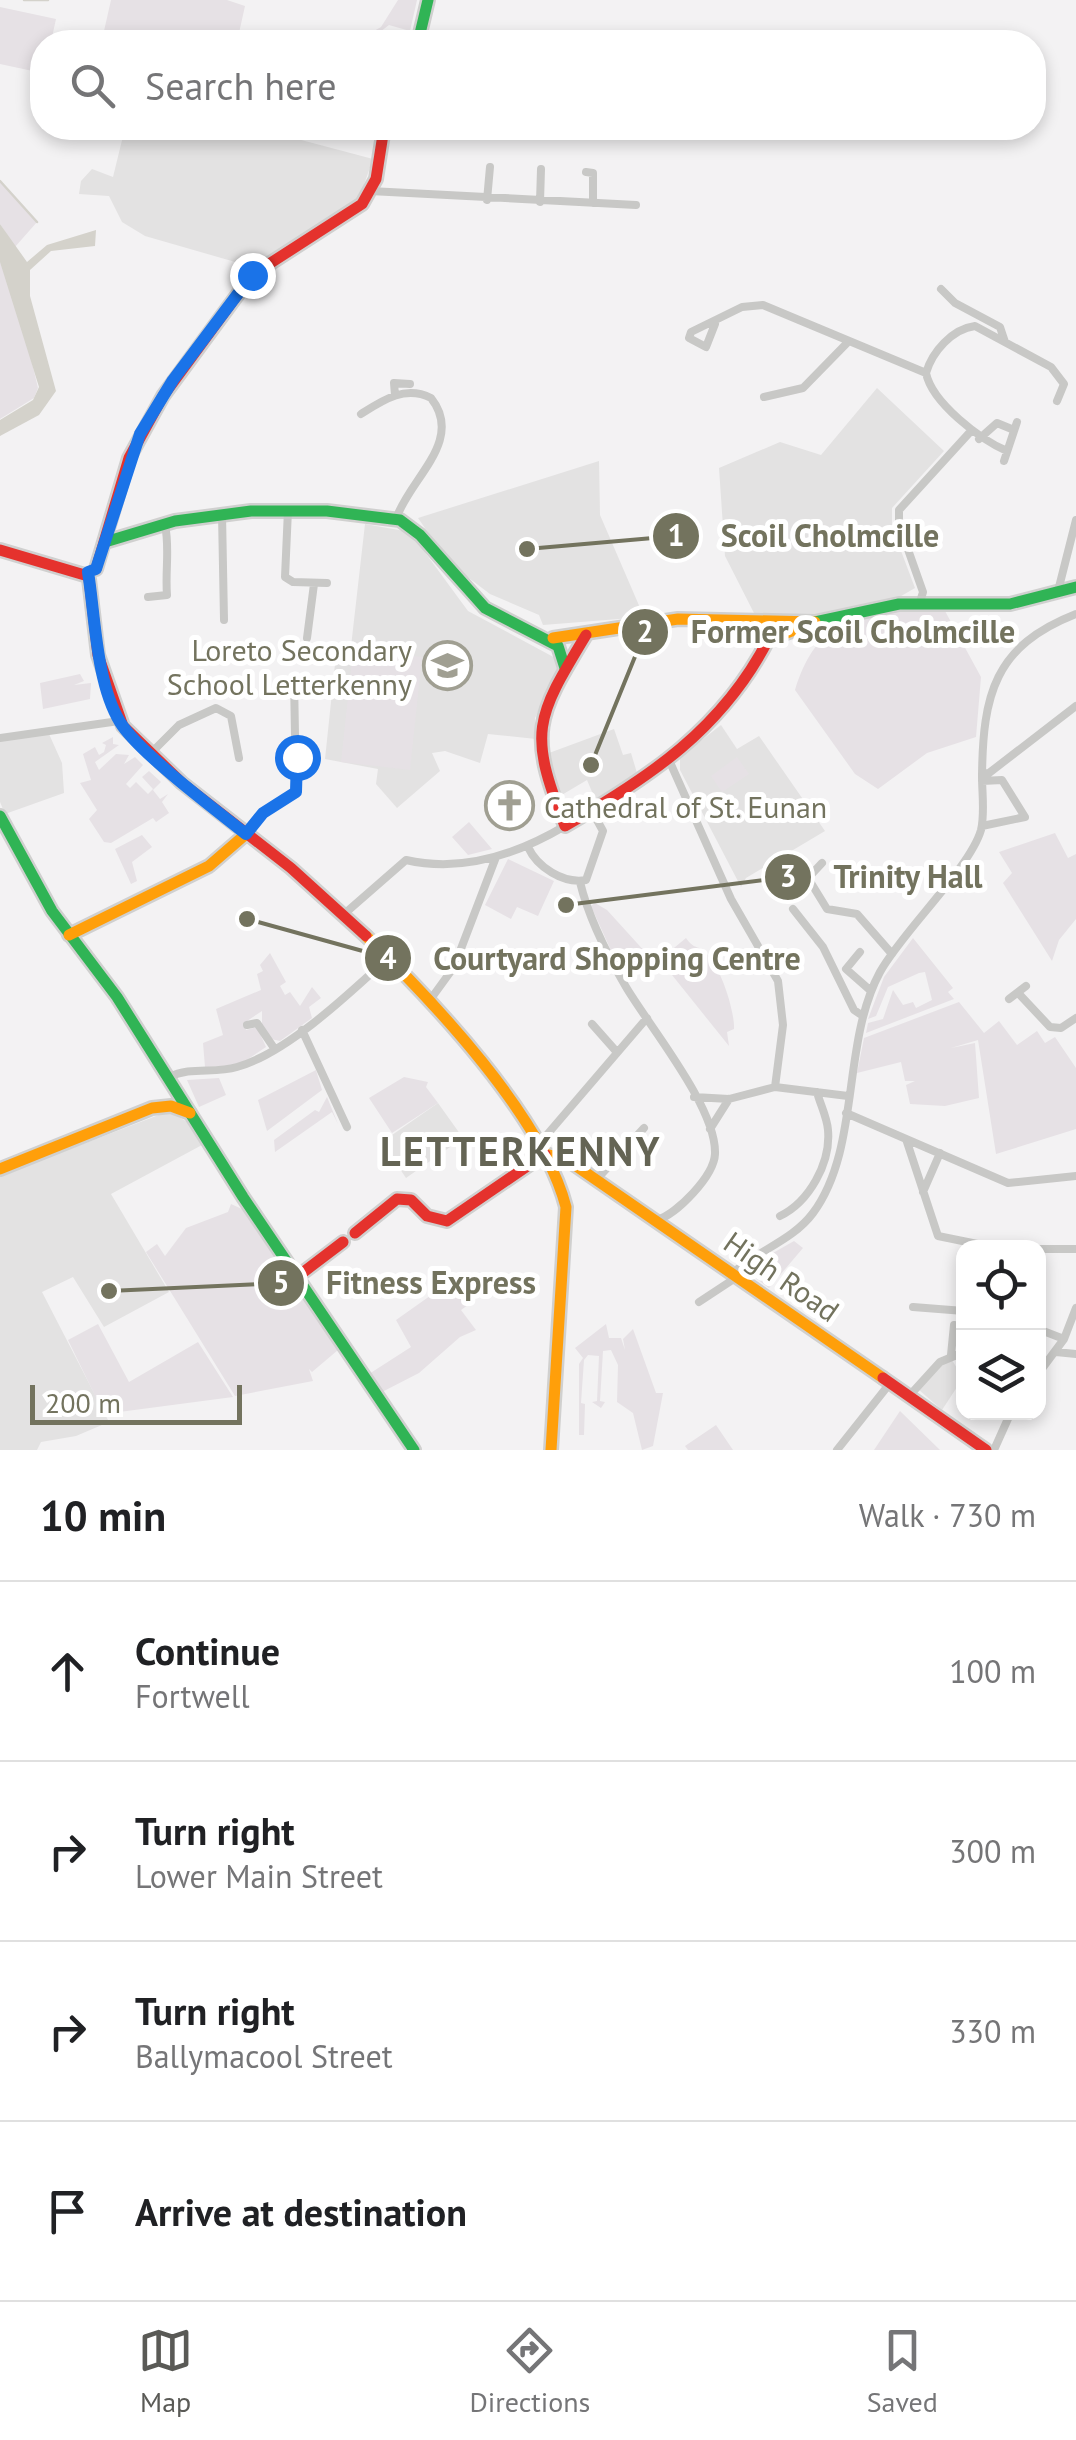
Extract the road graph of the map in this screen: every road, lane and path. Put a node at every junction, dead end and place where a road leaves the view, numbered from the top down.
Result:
1 (428, 0) edge
2 (421, 30) edge
3 (381, 140) edge
4 (490, 167) dead end
5 (541, 169) dead end
6 (586, 172) dead end
7 (370, 191) junction
8 (487, 200) junction
9 (540, 202) junction
10 (592, 203) junction
11 (636, 204) dead end
12 (941, 290) dead end
13 (715, 324) dead end
14 (1005, 342) junction
15 (847, 343) junction
16 (926, 373) junction
17 (410, 384) dead end
18 (395, 395) junction
19 (764, 397) dead end
20 (1058, 401) dead end
21 (361, 414) dead end
22 (971, 431) junction
23 (980, 439) junction
24 (288, 510) junction
25 (222, 514) junction
26 (396, 519) junction
27 (1076, 520) edge
28 (165, 524) junction
29 (110, 527) junction
30 (130, 532) junction
31 (106, 542) junction
32 (0, 550) edge
33 (91, 575) junction
34 (327, 583) dead end
35 (314, 584) junction
36 (1076, 587) edge
37 (1058, 590) junction
38 (148, 596) dead end
39 (920, 602) junction
40 (1076, 614) edge
41 (224, 620) dead end
42 (814, 622) junction
43 (763, 624) junction
44 (586, 635) junction
45 (307, 638) dead end
46 (553, 638) junction
47 (768, 640) junction
48 (566, 668) junction
49 (294, 678) dead end
50 (1076, 706) edge
51 (119, 721) junction
52 (0, 738) edge
53 (151, 752) junction
54 (239, 758) dead end
55 (670, 760) junction
56 (982, 777) junction
57 (592, 810) junction
58 (0, 816) edge
59 (565, 826) junction
60 (982, 826) junction
61 (246, 834) junction
62 (528, 847) junction
63 (496, 857) junction
64 (822, 863) dead end
65 (792, 875) dead end
66 (808, 878) junction
67 (580, 882) junction
68 (794, 909) dead end
69 (343, 915) junction
70 (69, 935) junction
71 (860, 952) dead end
72 (892, 954) junction
73 (388, 958) junction
74 (1026, 986) dead end
75 (871, 991) junction
76 (1020, 995) junction
77 (430, 1000) junction
78 (1009, 1000) dead end
79 (863, 1016) junction
80 (648, 1018) junction
81 (1076, 1018) edge
82 (592, 1024) dead end
83 (247, 1025) dead end
84 (302, 1030) junction
85 (274, 1048) junction
86 (615, 1050) junction
87 (169, 1077) junction
88 (775, 1087) junction
89 (816, 1092) junction
90 (848, 1096) junction
91 (694, 1097) junction
92 (729, 1099) junction
93 (152, 1108) junction
94 (190, 1114) junction
95 (846, 1114) junction
96 (347, 1127) dead end
97 (644, 1128) dead end
98 (710, 1129) junction
99 (906, 1139) junction
100 (542, 1149) junction
101 (940, 1153) junction
102 (0, 1168) edge
103 (1076, 1176) edge
104 (596, 1180) junction
105 (923, 1192) junction
106 (678, 1208) junction
107 (780, 1216) dead end
108 (656, 1220) junction
109 (355, 1234) dead end
110 (678, 1234) junction
111 (956, 1241) edge
112 (344, 1242) dead end
113 (1046, 1249) edge
114 (1076, 1249) edge
115 (737, 1274) junction
116 (297, 1277) junction
117 (699, 1302) dead end
118 (1076, 1308) edge
119 (956, 1310) edge
120 (918, 1319) dead end
121 (954, 1325) dead end
122 (1041, 1330) edge
123 (1064, 1339) junction
124 (1056, 1352) junction
125 (956, 1354) edge
126 (1076, 1354) edge
127 (951, 1355) junction
128 (1046, 1364) edge
129 (891, 1382) junction
130 (910, 1395) junction
131 (1007, 1420) edge
132 (414, 1450) edge
133 (551, 1450) edge
134 (836, 1450) edge
135 (986, 1450) edge
136 (994, 1450) edge

1 - 2 street
3 - 7 street
4 - 8 street
5 - 9 street
6 - 10 street
7 - 8 street
7 - 29 street
8 - 9 street
9 - 10 street
10 - 11 street
12 - 14 street
13 - 15 street
14 - 16 street
14 - 20 street
15 - 16 street
15 - 19 street
16 - 22 street
17 - 18 street
18 - 21 street
18 - 26 street
22 - 23 street
22 - 39 street
23 - 23 street
24 - 25 street
24 - 26 street
24 - 35 street
25 - 28 street
25 - 41 street
26 - 46 street
27 - 37 street
28 - 30 street
28 - 38 street
29 - 30 street
29 - 31 street
30 - 31 street
31 - 33 street
32 - 33 street
33 - 51 street
34 - 35 street
35 - 45 street
36 - 37 street
37 - 39 street
39 - 42 street
40 - 56 street
42 - 43 street
42 - 47 street
43 - 44 street
43 - 47 street
44 - 46 street
44 - 48 street
46 - 48 street
47 - 55 street
48 - 59 street
49 - 61 street
50 - 56 street
51 - 52 street
51 - 53 street
53 - 54 street
53 - 61 street
55 - 57 street
55 - 88 street
56 - 60 street
56 - 60 street
57 - 59 street
57 - 67 street
58 - 70 street
59 - 62 street
60 - 72 street
61 - 69 street
61 - 70 street
62 - 63 street
62 - 67 street
63 - 69 street
63 - 77 street
64 - 66 street
65 - 66 street
66 - 72 street
67 - 80 street
68 - 79 street
69 - 73 street
70 - 87 street
71 - 75 street
72 - 75 street
73 - 77 street
73 - 84 street
74 - 76 street
75 - 79 street
76 - 78 street
76 - 81 street
77 - 100 street
79 - 90 street
80 - 86 street
80 - 91 street
82 - 86 street
83 - 85 street
84 - 85 street
84 - 96 street
85 - 87 street
86 - 100 street
87 - 93 street
87 - 94 street
88 - 89 street
88 - 92 street
89 - 90 street
89 - 107 street
90 - 95 street
91 - 92 street
91 - 98 street
92 - 98 street
93 - 94 street
93 - 102 street
94 - 116 street
95 - 99 street
95 - 115 street
97 - 104 street
98 - 106 street
99 - 101 street
99 - 105 street
100 - 104 street, High Road
100 - 109 street
100 - 133 street
101 - 103 street
101 - 105 street
104 - 108 street, High Road
105 - 111 street
106 - 108 street
106 - 110 street
108 - 110 street, High Road
110 - 115 street, High Road
112 - 116 street
113 - 114 street
115 - 117 street
115 - 129 street, High Road
116 - 132 street
118 - 123 street
119 - 120 street
121 - 127 street
122 - 123 street
123 - 124 street
124 - 126 street
124 - 128 street
125 - 127 street
127 - 130 street
129 - 130 street, High Road
129 - 134 street
130 - 135 street, High Road
131 - 136 street

